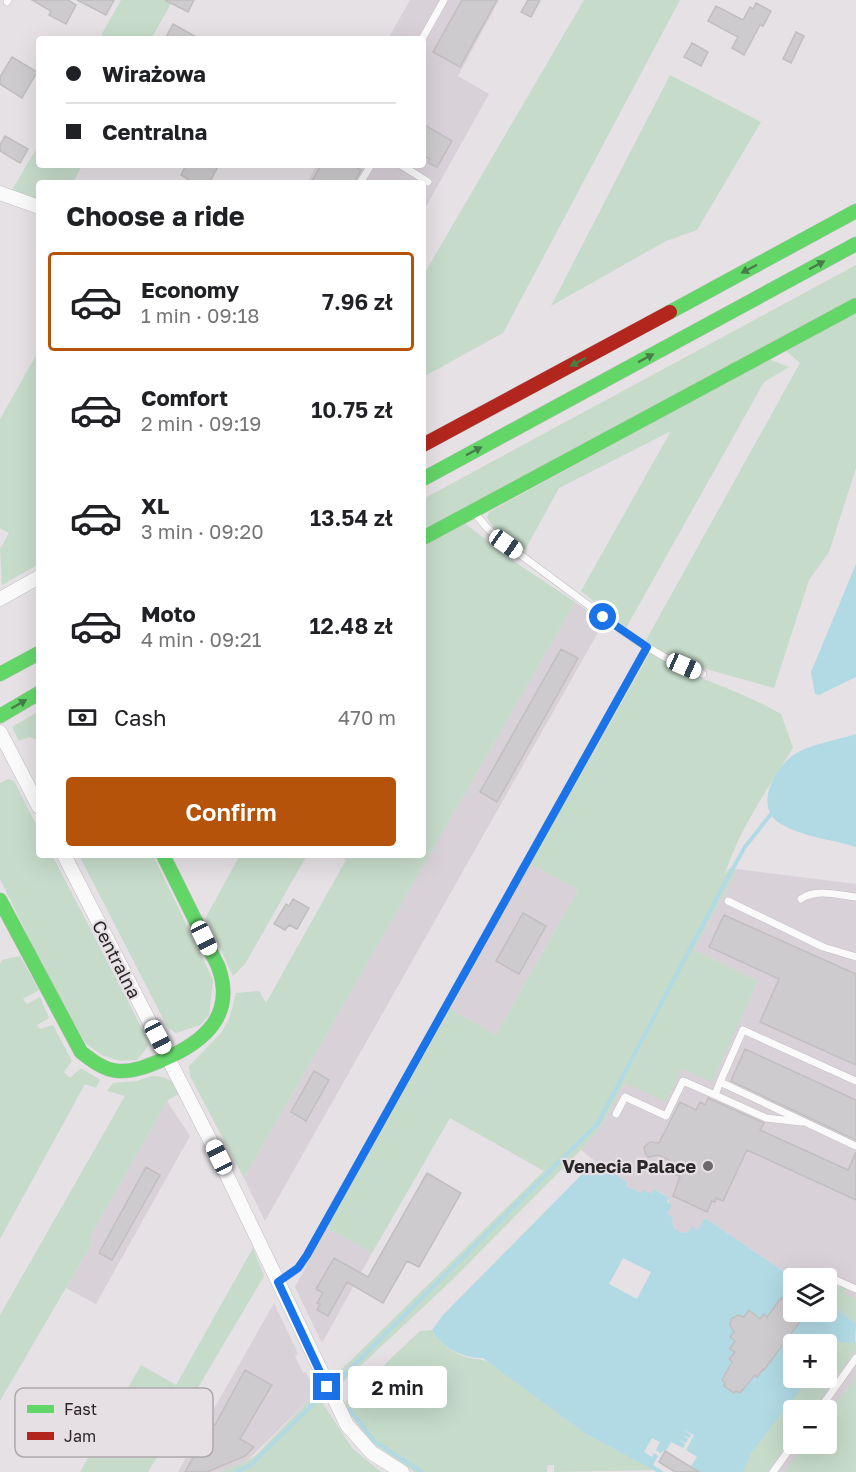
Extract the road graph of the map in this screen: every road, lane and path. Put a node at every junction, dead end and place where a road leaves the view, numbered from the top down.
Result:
1 (444, 0) edge
2 (424, 36) edge
3 (406, 168) edge
4 (426, 180) edge
5 (426, 180) edge
6 (429, 182) dead end
7 (0, 193) edge
8 (36, 206) edge
9 (856, 211) edge
10 (856, 244) edge
11 (856, 304) edge
12 (426, 443) edge
13 (426, 477) edge
14 (473, 511) junction
15 (426, 536) edge
16 (36, 579) edge
17 (0, 598) edge
18 (647, 647) junction
19 (36, 655) edge
20 (703, 674) dead end
21 (0, 675) edge
22 (36, 695) edge
23 (0, 716) edge
24 (0, 732) edge
25 (36, 801) edge
26 (66, 858) edge
27 (164, 858) edge
28 (856, 897) edge
29 (801, 899) dead end
30 (0, 900) edge
31 (728, 901) dead end
32 (856, 957) edge
33 (168, 1057) junction
34 (856, 1081) edge
35 (720, 1082) junction
36 (714, 1095) junction
37 (616, 1114) dead end
38 (806, 1123) junction
39 (856, 1146) edge
40 (837, 1280) edge
41 (278, 1282) junction
42 (856, 1289) edge
43 (856, 1358) edge
44 (826, 1400) edge
45 (787, 1454) edge
46 (402, 1472) edge
47 (773, 1472) edge

1 - 2 lane
3 - 4 lane
5 - 6 lane
7 - 8 street
9 -> 12 main road
13 -> 10 main road
11 - 14 main road
14 - 15 main road
14 - 18 lane
16 - 17 street
18 - 20 lane
18 - 41 lane
19 - 21 main road
23 -> 22 main road
24 - 25 street
26 - 33 street, Centralna
27 - 33 main road
28 - 29 lane
30 - 33 main road
31 - 32 lane
33 - 41 street, Centralna
34 - 35 lane
35 - 36 lane
35 - 38 lane
36 - 37 lane
36 - 38 lane
38 - 39 lane
40 - 42 lane
41 - 46 street, Centralna
43 - 44 lane
45 - 47 lane

